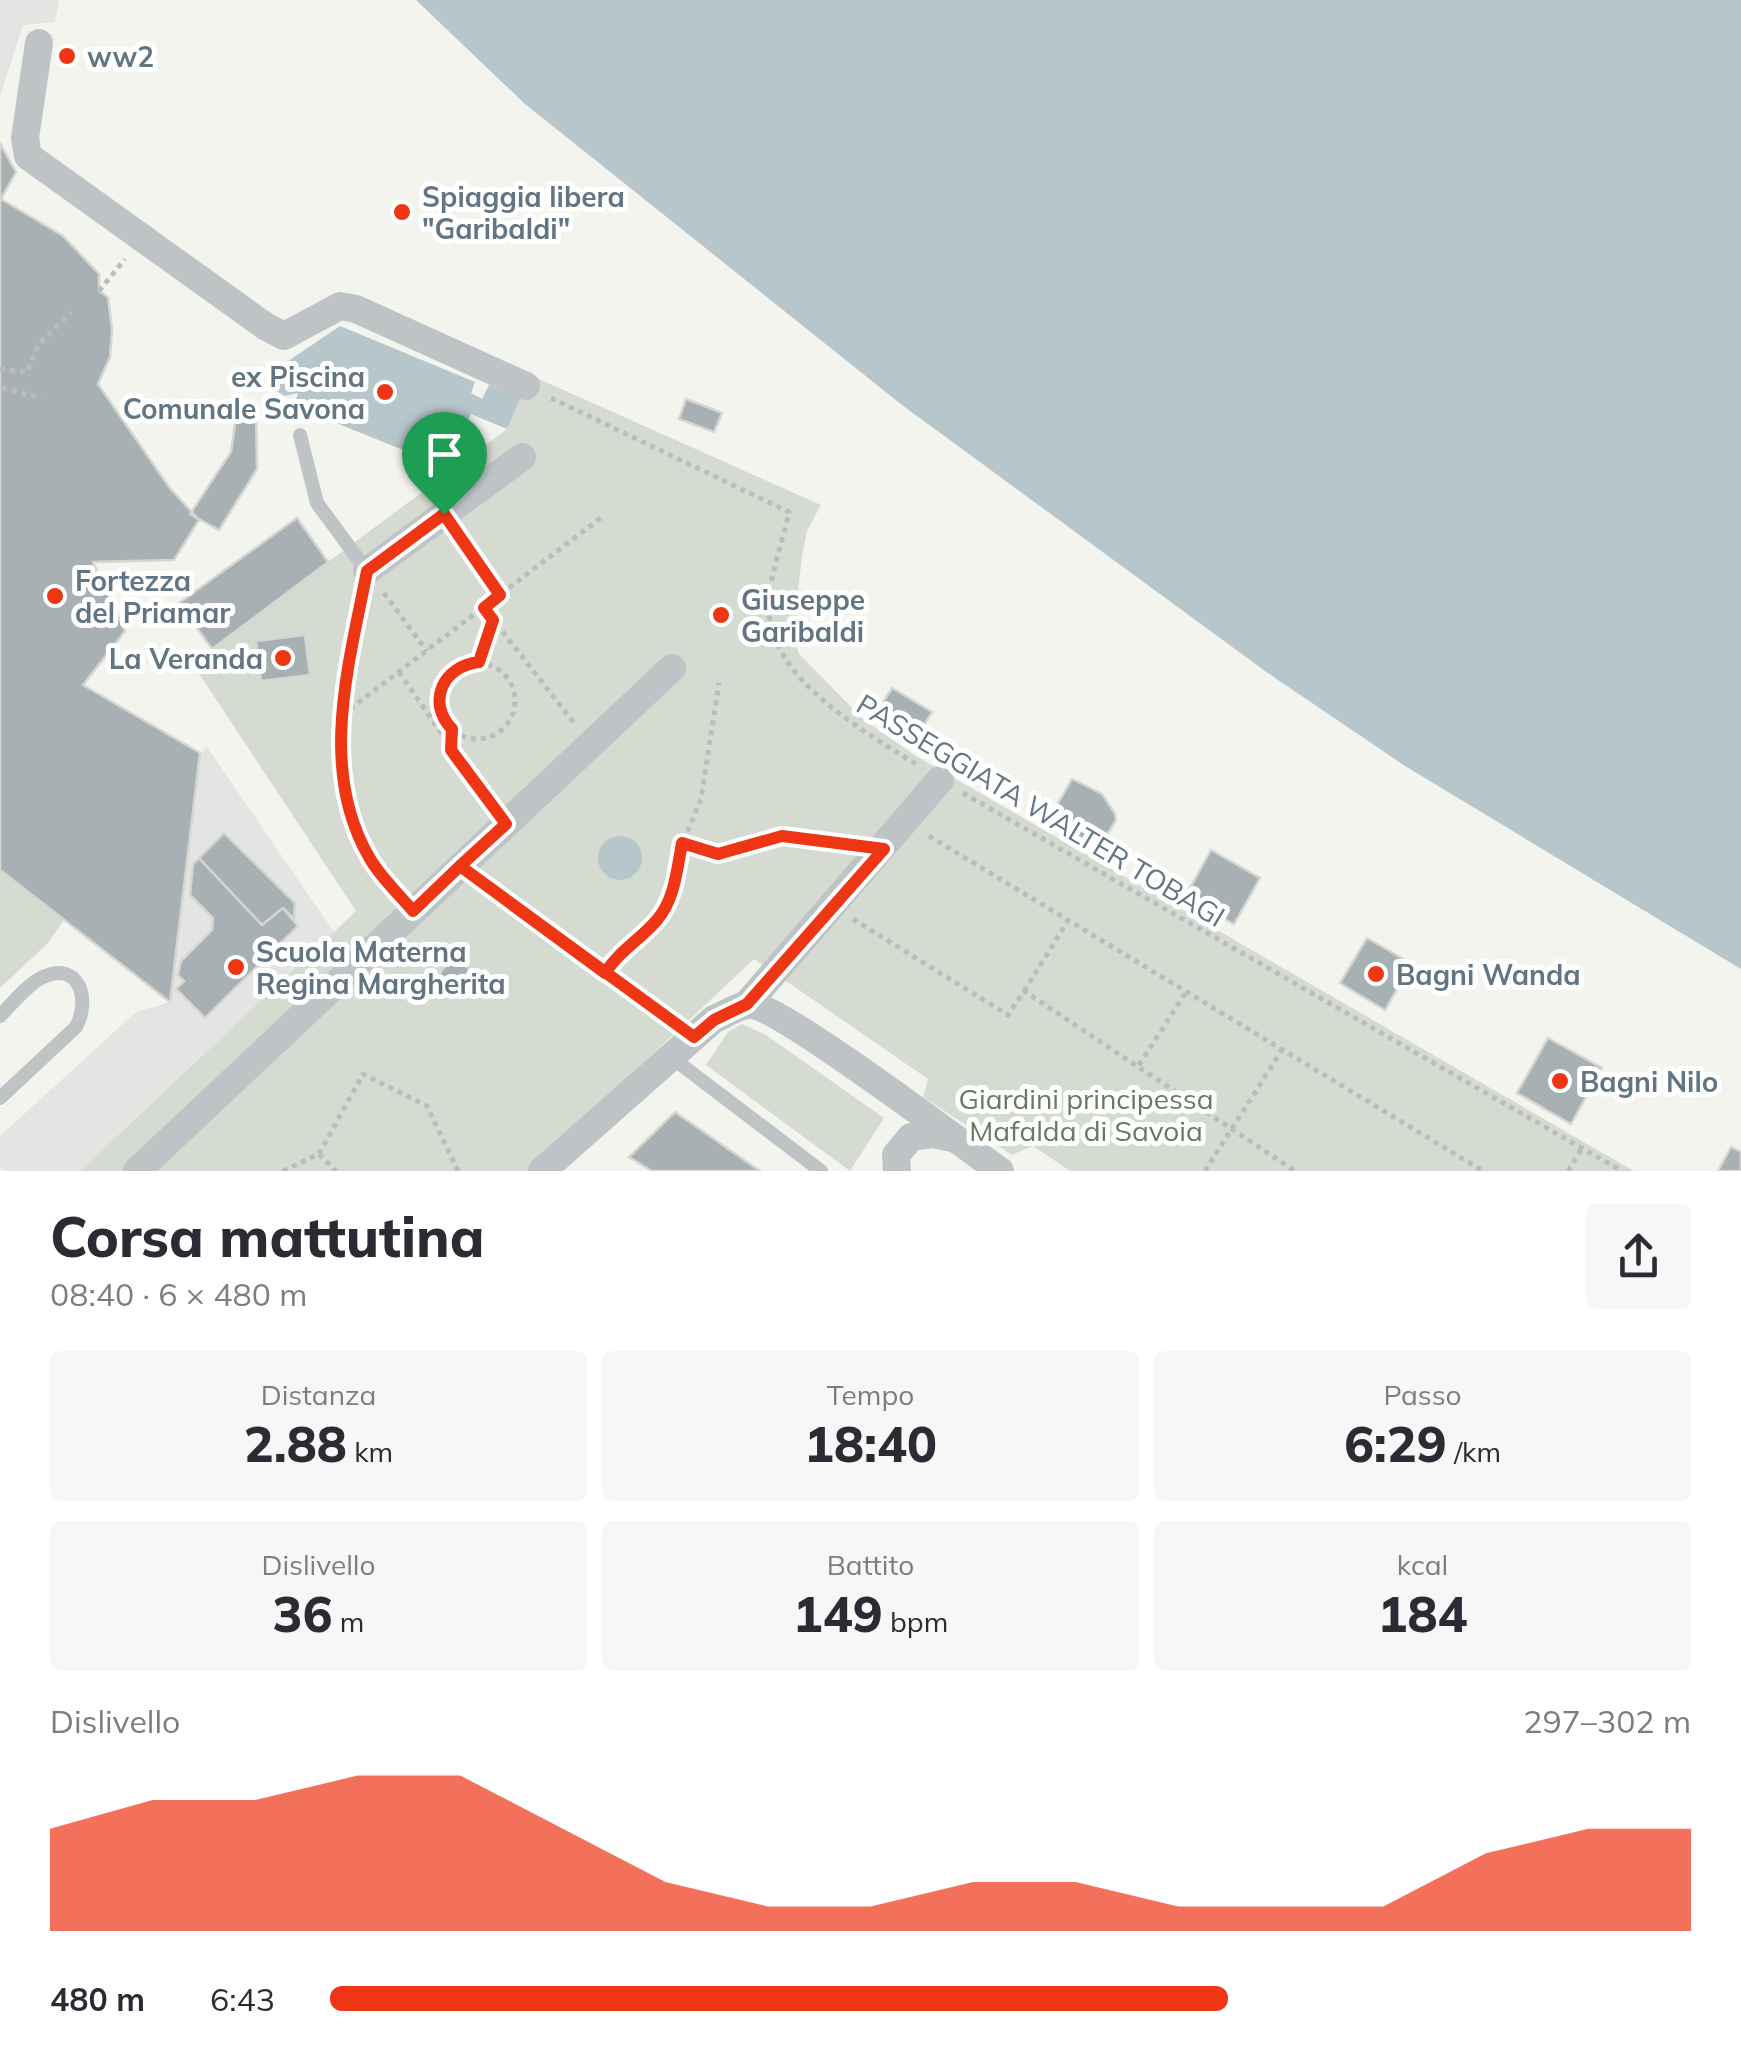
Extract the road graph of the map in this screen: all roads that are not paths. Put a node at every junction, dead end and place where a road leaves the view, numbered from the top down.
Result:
1 (40, 43) dead end
2 (526, 386) road end
3 (300, 435) dead end
4 (522, 457) dead end
5 (367, 571) joint
6 (672, 668) dead end
7 (940, 780) road end
8 (747, 1004) junction
9 (0, 1016) edge
10 (671, 1056) junction
11 (0, 1098) edge
12 (954, 1138) junction
13 (137, 1171) edge
14 (542, 1171) edge
15 (821, 1171) edge
16 (897, 1171) edge
17 (1000, 1171) edge

1 - 2 street
3 - 5 lane
4 - 5 street
6 - 13 street
7 - 8 street
8 - 10 street
8 - 12 street
9 - 11 lane
10 - 14 street
10 - 15 lane
12 - 16 street
12 - 17 street

